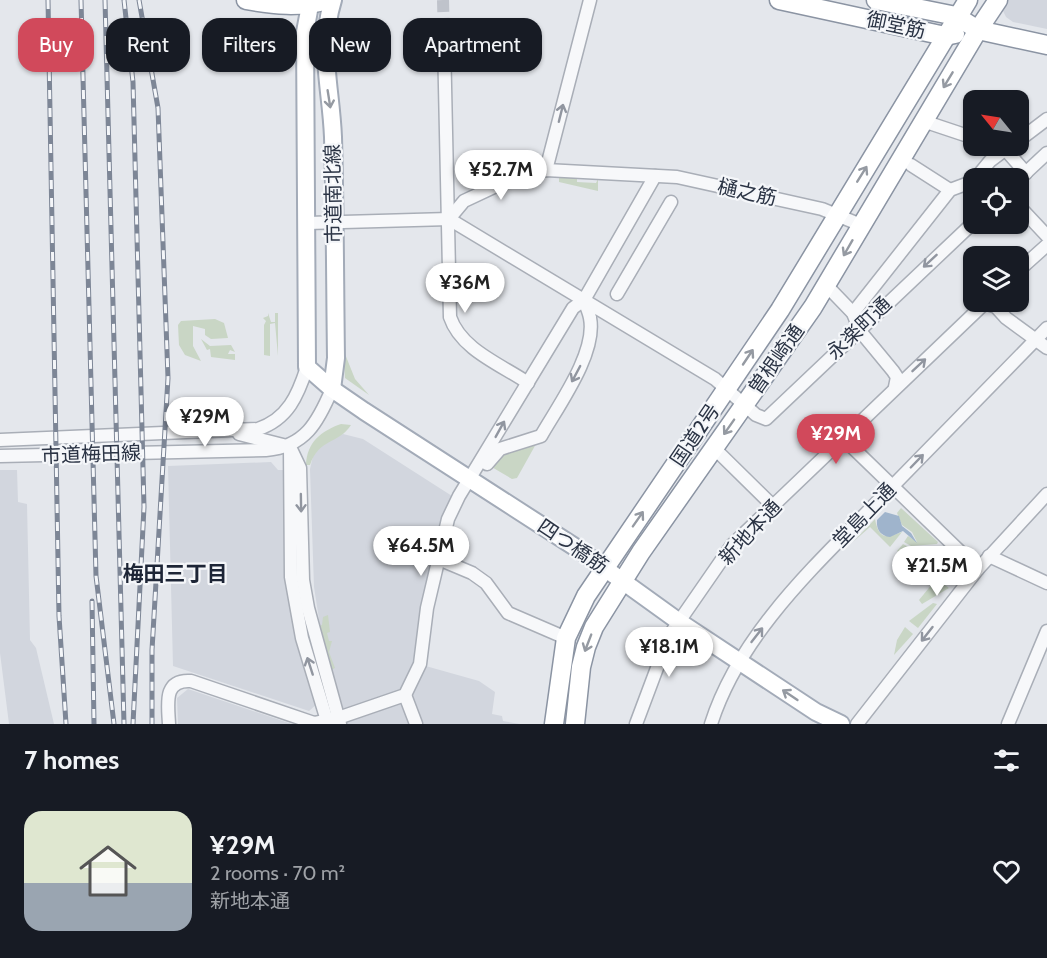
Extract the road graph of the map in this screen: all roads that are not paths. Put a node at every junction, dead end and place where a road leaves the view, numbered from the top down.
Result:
1 (246, 0) edge
2 (327, 0) edge
3 (333, 0) edge
4 (590, 0) edge
5 (779, 0) edge
6 (876, 0) edge
7 (968, 0) edge
8 (998, 0) edge
9 (310, 2) edge
10 (894, 2) edge
11 (956, 16) junction
12 (978, 30) junction
13 (945, 36) junction
14 (1047, 45) edge
15 (445, 72) edge
16 (1047, 119) edge
17 (923, 121) junction
18 (1029, 133) edge
19 (963, 134) edge
20 (1047, 153) edge
21 (995, 156) edge
22 (911, 165) dead end
23 (985, 168) edge
24 (546, 170) junction
25 (1029, 170) edge
26 (655, 176) junction
27 (963, 185) edge
28 (950, 190) junction
29 (671, 202) dead end
30 (838, 214) junction
31 (1029, 217) edge
32 (449, 219) junction
33 (334, 222) junction
34 (308, 223) junction
35 (861, 225) junction
36 (963, 232) edge
37 (1047, 236) edge
38 (1047, 245) edge
39 (1029, 262) edge
40 (826, 285) junction
41 (617, 294) dead end
42 (584, 300) junction
43 (974, 312) edge
44 (1001, 312) edge
45 (853, 313) junction
46 (859, 327) junction
47 (1047, 328) edge
48 (1035, 340) junction
49 (1047, 348) edge
50 (308, 367) junction
51 (528, 383) junction
52 (895, 387) junction
53 (727, 388) junction
54 (332, 389) junction
55 (745, 404) junction
56 (232, 432) junction
57 (0, 440) edge
58 (840, 440) junction
59 (290, 447) junction
60 (714, 448) junction
61 (0, 456) edge
62 (471, 480) junction
63 (892, 487) junction
64 (1047, 494) edge
65 (773, 506) junction
66 (989, 556) junction
67 (441, 560) junction
68 (605, 567) junction
69 (978, 569) junction
70 (624, 581) junction
71 (1047, 583) edge
72 (678, 621) junction
73 (1047, 632) edge
74 (566, 638) junction
75 (740, 662) junction
76 (405, 695) junction
77 (334, 722) edge
78 (169, 724) edge
79 (416, 724) edge
80 (554, 724) edge
81 (575, 724) edge
82 (636, 724) edge
83 (711, 724) edge
84 (841, 724) edge
85 (857, 724) edge
86 (1008, 724) edge

1 - 9 highway
2 - 9 highway
3 -> 33 main road, 市道南北線
24 -> 4 street
5 - 13 highway, 御堂筋
6 - 10 highway, 御堂筋
7 - 11 highway
8 - 12 highway, 曽根崎通
9 - 34 main road, 市道南北線
10 - 11 highway, 御堂筋
11 - 12 highway, 御堂筋
11 - 13 highway
12 - 13 highway, 御堂筋
12 - 14 highway, 御堂筋
12 -> 17 highway, 曽根崎通
30 -> 13 highway, 国道2号
15 - 32 street
16 - 18 street
17 - 19 street
17 - 35 highway, 曽根崎通
20 - 25 street
21 - 23 street
22 - 28 street
24 - 26 street, 樋之筋
24 - 32 street, 樋之筋
26 - 30 street, 樋之筋
26 - 42 street
27 - 28 street
28 - 45 street
29 - 41 street
30 - 35 street, 樋之筋
53 -> 30 highway, 国道2号
31 - 37 street
32 - 33 street
32 - 42 street
32 - 51 street
33 - 34 street
33 - 54 main road, 市道南北線
34 - 50 main road, 市道南北線
35 -> 40 highway, 曽根崎通
36 -> 46 street, 永楽町通
38 - 39 street
40 - 45 street
40 - 55 highway, 曽根崎通
42 - 51 street
42 - 53 street
42 -> 62 street
52 -> 43 street, 新地本通
44 - 48 street
45 - 46 street
46 - 52 street
46 - 55 street, 永楽町通
47 - 48 street, 堂島上通
48 - 49 street
63 -> 48 street, 堂島上通
50 - 54 main road, 四つ橋筋
50 - 56 street
62 -> 51 street
52 - 58 street, 新地本通
53 - 55 street
68 -> 53 highway, 国道2号
54 - 59 street
54 - 62 main road, 四つ橋筋
55 -> 60 highway, 曽根崎通
56 - 57 street, 市道梅田線
56 - 59 street
58 - 63 street
58 - 65 street, 新地本通
59 - 61 street, 市道梅田線
59 - 77 street
60 - 65 street
60 - 70 highway, 曽根崎通
62 - 67 street
62 - 68 main road, 四つ橋筋
63 - 69 street
75 -> 63 street, 堂島上通
64 - 66 street
65 - 72 street, 新地本通
66 - 69 street
66 - 71 street
67 - 74 street
67 - 76 street
68 - 70 main road, 四つ橋筋
68 - 74 highway, 国道2号
69 -> 85 street
70 - 72 main road, 四つ橋筋
70 -> 81 highway, 曽根崎通
72 - 75 main road, 四つ橋筋
72 - 82 street, 新地本通
73 - 86 street
74 - 80 highway, 国道2号
75 - 83 street, 堂島上通
84 -> 75 main road, 四つ橋筋
76 - 77 street
76 - 79 street
77 - 78 street

